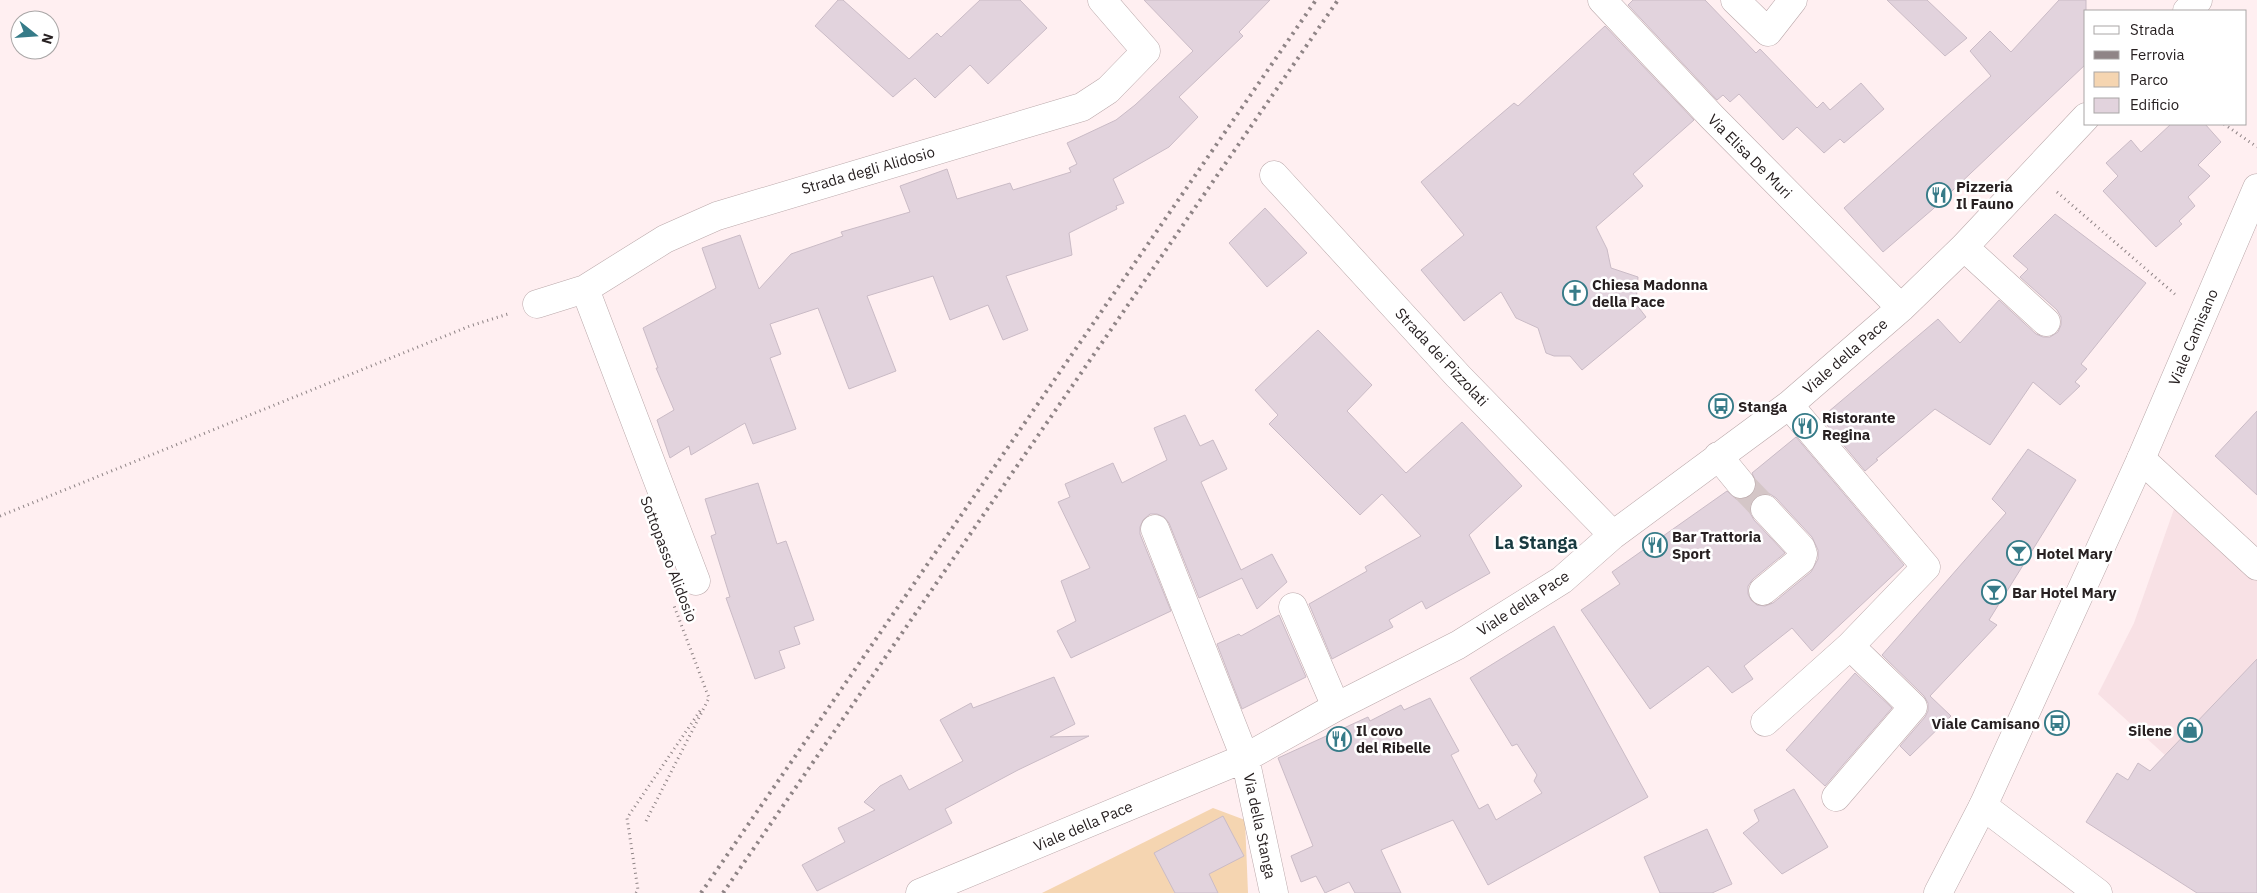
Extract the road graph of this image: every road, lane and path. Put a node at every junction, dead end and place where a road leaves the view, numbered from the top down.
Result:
1 (1102, 0) edge
2 (1602, 0) edge
3 (1735, 0) edge
4 (1793, 0) edge
5 (2198, 0) edge
6 (2188, 10) edge
7 (2084, 119) edge
8 (2225, 125) edge
9 (2257, 147) edge
10 (2033, 172) junction
11 (1274, 175) dead end
12 (2257, 188) edge
13 (1964, 247) junction
14 (585, 289) junction
15 (537, 304) joint
16 (1901, 308) junction
17 (2202, 318) junction
18 (2046, 322) dead end
19 (1789, 405) junction
20 (1718, 456) junction
21 (2141, 459) junction
22 (1741, 484) tunnel mouth
23 (1765, 509) tunnel mouth
24 (0, 516) edge
25 (1155, 529) dead end
26 (1613, 535) junction
27 (2257, 566) edge
28 (696, 581) dead end
29 (1763, 591) dead end
30 (671, 597) dead end
31 (1293, 607) dead end
32 (1850, 646) junction
33 (710, 698) junction
34 (1336, 707) junction
35 (1765, 722) dead end
36 (1245, 758) junction
37 (1836, 796) dead end
38 (1983, 806) junction
39 (646, 821) dead end
40 (636, 893) edge
41 (920, 893) edge
42 (1274, 893) edge
43 (1938, 893) edge
44 (2098, 893) edge

1 - 14 street, Strada degli Alidosio
2 - 16 street, Via Elisa De Muri
3 - 4 street
5 - 6 street
7 - 10 street, Viale della Pace
8 - 9 path
10 - 13 street, Viale della Pace
10 - 17 path
11 - 26 street, Strada dei Pizzolati
12 - 17 street, Viale Camisano
13 - 16 street, Viale della Pace
13 - 18 street
14 - 15 street, Strada degli Alidosio
14 - 28 street
15 - 24 path
16 - 19 street, Viale della Pace
17 - 21 street, Viale Camisano
19 - 20 street, Viale della Pace
19 - 32 street
20 - 22 street
20 - 26 street, Viale della Pace
21 - 27 street
21 - 38 street, Viale Camisano
23 - 29 street
25 - 36 street
26 - 34 street, Viale della Pace
30 - 33 path, Sottopasso Alidosio
31 - 34 street
32 - 35 street
32 - 37 street
33 - 39 path
33 - 40 path
34 - 36 street, Viale della Pace
36 - 41 street, Viale della Pace
36 - 42 street, Via della Stanga
38 - 43 street, Viale Camisano
38 - 44 street

